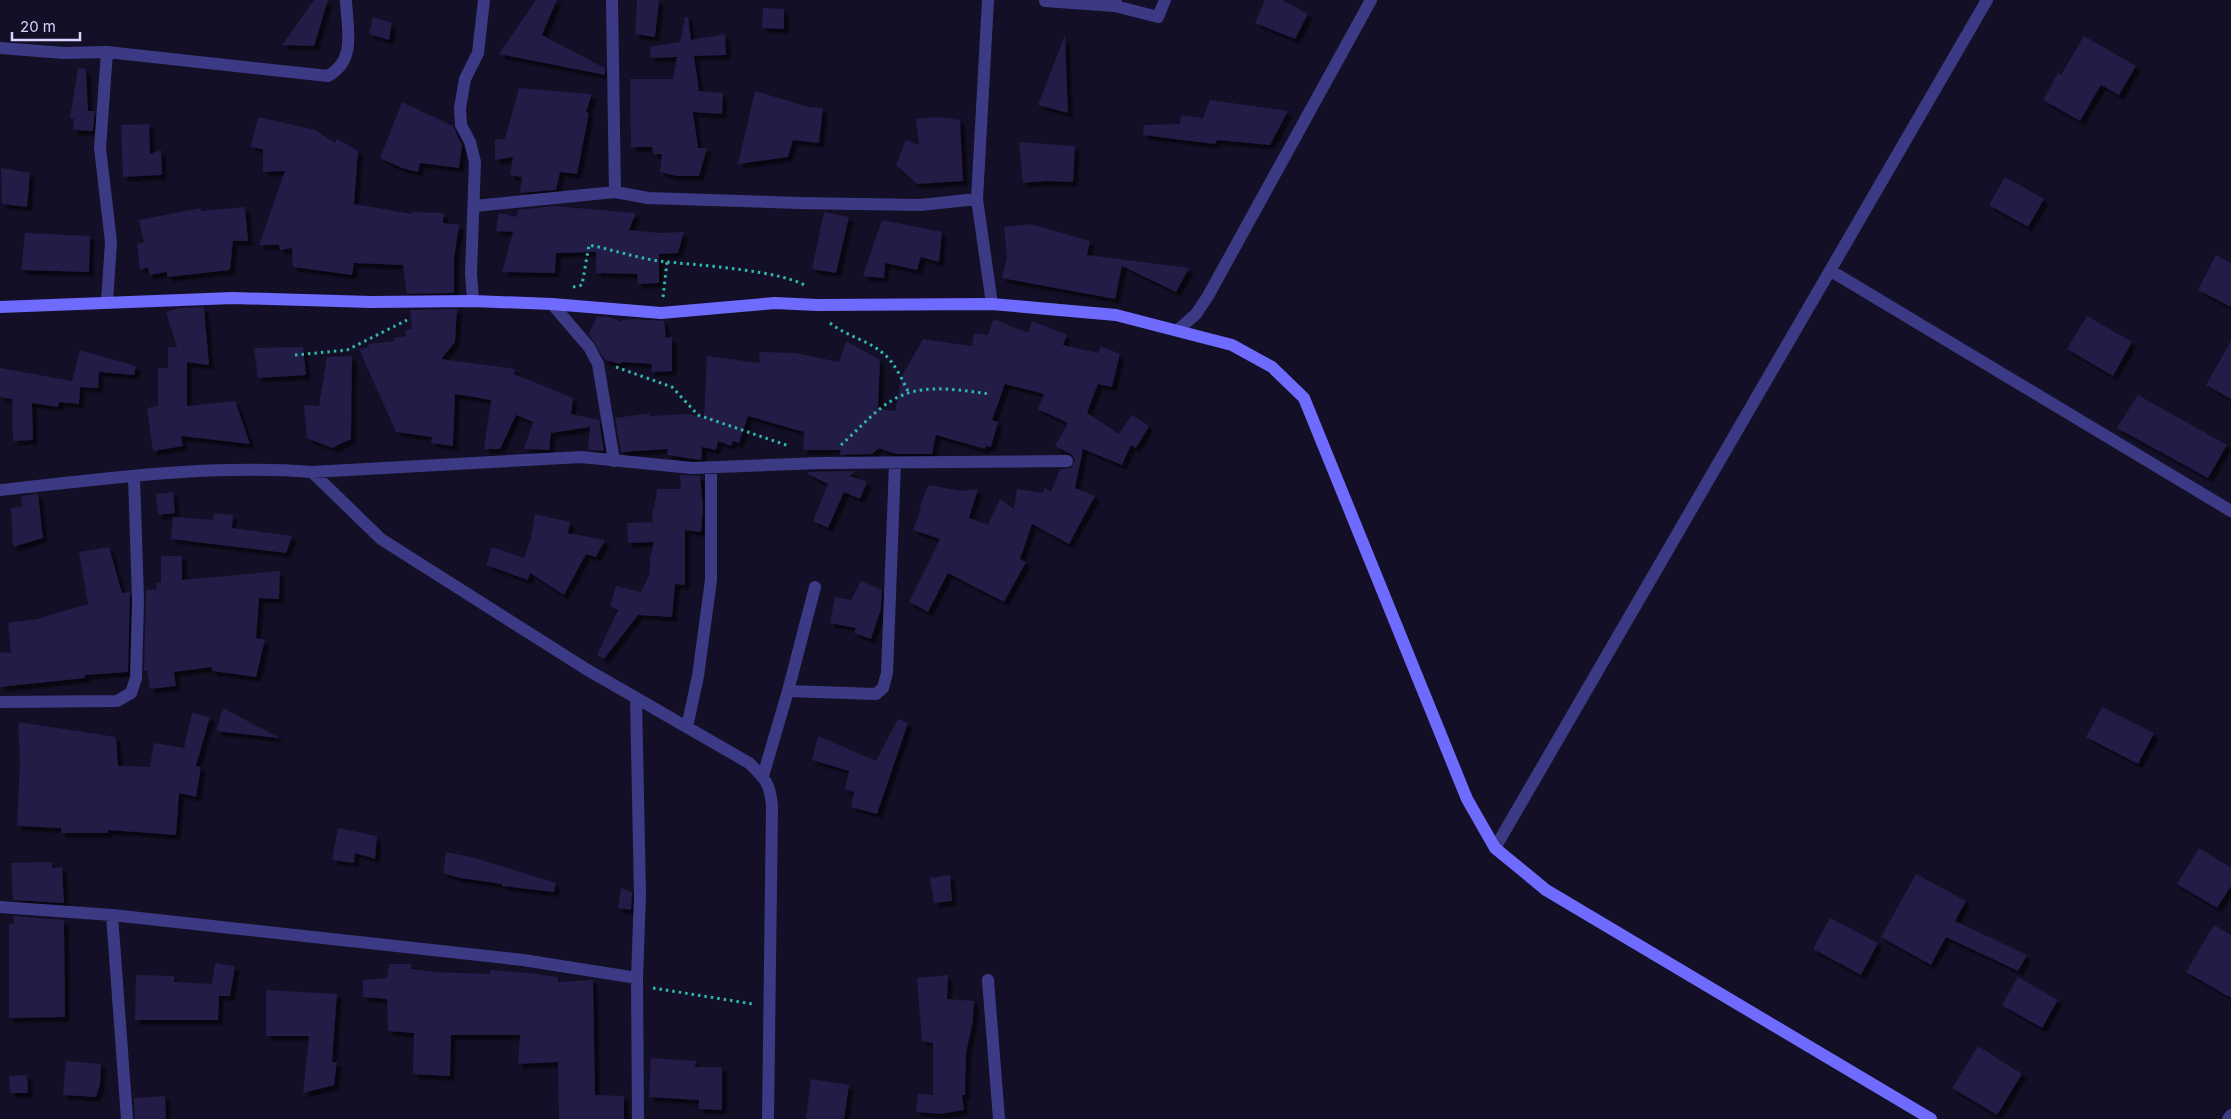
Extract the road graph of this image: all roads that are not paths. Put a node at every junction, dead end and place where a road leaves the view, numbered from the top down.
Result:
1 (346, 0) edge
2 (484, 0) edge
3 (612, 0) edge
4 (988, 0) edge
5 (1165, 0) edge
6 (1371, 0) edge
7 (1987, 0) edge
8 (1045, 1) dead end
9 (1115, 3) edge
10 (0, 48) edge
11 (107, 52) junction
12 (615, 192) junction
13 (977, 199) junction
14 (474, 206) junction
15 (1831, 271) junction
16 (473, 301) junction
17 (107, 302) junction
18 (552, 304) junction
19 (992, 304) junction
20 (0, 306) edge
21 (1179, 329) junction
22 (614, 461) junction
23 (1067, 461) dead end
24 (895, 464) junction
25 (711, 468) junction
26 (312, 472) junction
27 (134, 476) junction
28 (0, 490) edge
29 (2231, 511) edge
30 (815, 587) dead end
31 (788, 691) junction
32 (636, 698) junction
33 (0, 702) edge
34 (687, 727) junction
35 (763, 776) junction
36 (1495, 848) junction
37 (0, 907) edge
38 (112, 915) junction
39 (637, 978) junction
40 (988, 980) dead end
41 (2231, 1114) edge
42 (127, 1119) edge
43 (638, 1119) edge
44 (768, 1119) edge
45 (999, 1119) edge
46 (1931, 1119) edge
47 (2228, 1119) edge

1 - 11 street
2 - 14 street
3 - 12 street
4 - 13 street
5 - 9 street
6 - 21 street
7 - 15 street
8 - 9 street
10 - 11 street
11 - 17 street
12 - 13 street
12 - 14 street
13 - 19 street
14 - 16 street
15 - 29 street
15 - 36 street
16 - 17 street
16 - 18 street
17 - 20 street
18 - 19 street
18 - 22 street
19 - 21 street
21 - 36 street
22 - 25 street
22 - 26 street
23 - 24 street
24 - 25 street
24 - 31 street
25 - 34 street
26 - 27 street
26 - 32 street
27 - 28 street
27 - 33 street
30 - 31 street
31 - 35 street
32 - 34 street
32 - 39 street
34 - 35 street
35 - 44 street
36 - 46 street
37 - 38 street
38 - 39 street
38 - 42 street
39 - 43 street
40 - 45 street
41 - 47 street

